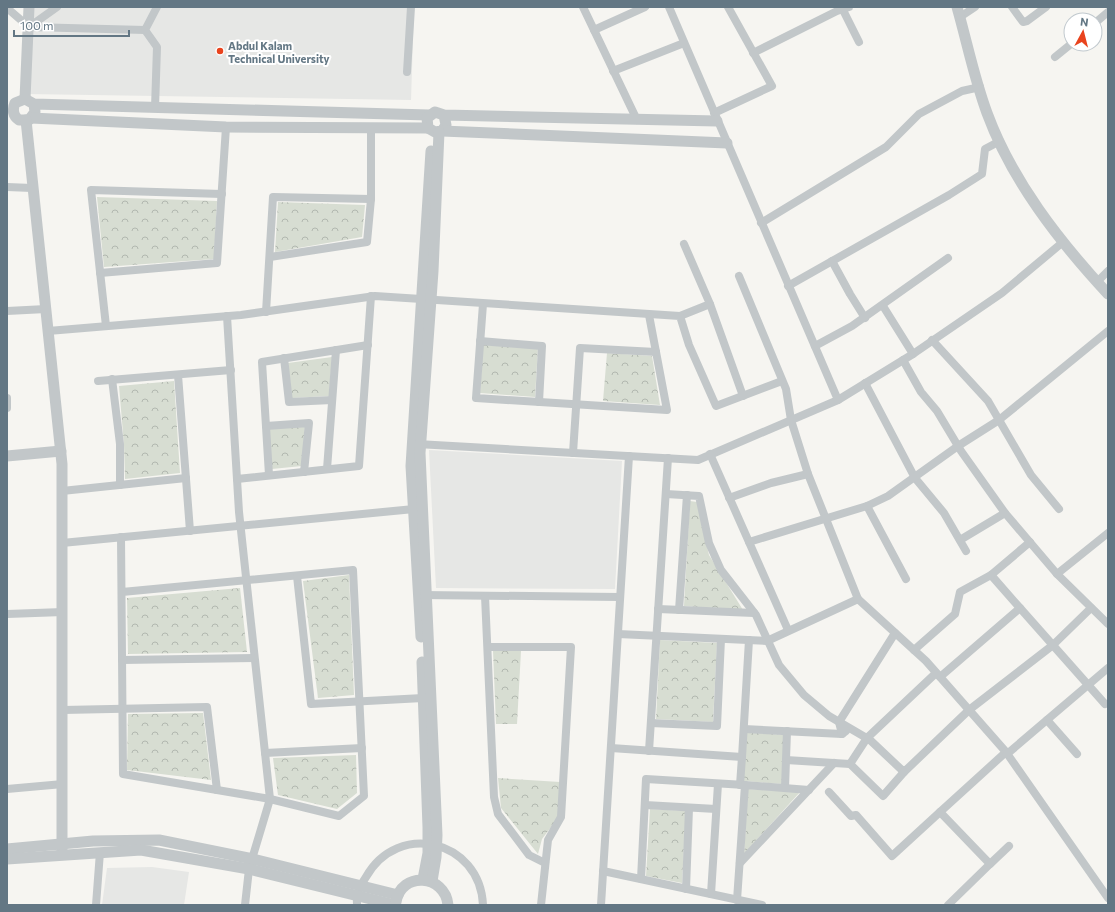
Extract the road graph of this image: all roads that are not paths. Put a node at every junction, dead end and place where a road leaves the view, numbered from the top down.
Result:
1 (29, 7) edge
2 (57, 7) edge
3 (158, 7) edge
4 (411, 7) edge
5 (583, 7) edge
6 (645, 7) edge
7 (668, 7) edge
8 (729, 7) edge
9 (974, 7) edge
10 (1012, 7) edge
11 (1046, 7) edge
12 (7, 8) edge
13 (846, 9) edge
14 (958, 12) edge
15 (29, 27) junction
16 (145, 30) junction
17 (594, 30) junction
18 (859, 42) dead end
19 (684, 43) junction
20 (1063, 50) edge
21 (753, 53) junction
22 (1055, 57) dead end
23 (613, 71) junction
24 (407, 72) dead end
25 (980, 87) junction
26 (20, 102) edge
27 (155, 108) junction
28 (429, 115) junction
29 (444, 115) junction
30 (716, 117) junction
31 (25, 119) junction
32 (7, 120) edge
33 (637, 120) junction
34 (226, 127) junction
35 (371, 129) junction
36 (435, 130) junction
37 (1000, 142) junction
38 (727, 143) junction
39 (7, 187) edge
40 (32, 188) junction
41 (222, 194) junction
42 (371, 200) junction
43 (761, 223) junction
44 (1063, 242) junction
45 (684, 244) dead end
46 (270, 257) junction
47 (948, 258) dead end
48 (832, 261) junction
49 (1108, 271) edge
50 (100, 273) junction
51 (739, 276) dead end
52 (1097, 282) junction
53 (788, 286) junction
54 (1108, 294) edge
55 (371, 296) junction
56 (426, 300) junction
57 (483, 304) junction
58 (710, 304) junction
59 (883, 306) junction
60 (46, 309) junction
61 (7, 311) edge
62 (266, 312) junction
63 (649, 315) junction
64 (228, 316) junction
65 (680, 316) junction
66 (865, 318) junction
67 (106, 326) junction
68 (48, 331) junction
69 (1108, 331) edge
70 (932, 340) junction
71 (480, 341) junction
72 (368, 345) junction
73 (815, 346) junction
74 (336, 350) junction
75 (656, 352) junction
76 (913, 354) junction
77 (284, 358) junction
78 (903, 360) junction
79 (231, 370) junction
80 (178, 375) junction
81 (112, 379) junction
82 (98, 381) dead end
83 (782, 381) junction
84 (865, 384) junction
85 (743, 396) junction
86 (7, 398) edge
87 (332, 400) junction
88 (838, 400) junction
89 (539, 402) junction
90 (576, 404) junction
91 (7, 408) edge
92 (791, 420) junction
93 (1000, 420) junction
94 (266, 426) junction
95 (416, 444) junction
96 (958, 446) junction
97 (61, 450) junction
98 (573, 453) junction
99 (710, 454) junction
100 (7, 456) edge
101 (629, 456) junction
102 (668, 458) junction
103 (327, 469) junction
104 (304, 472) junction
105 (808, 474) junction
106 (269, 475) junction
107 (186, 478) junction
108 (915, 478) junction
109 (237, 479) junction
110 (120, 485) junction
111 (62, 491) junction
112 (666, 494) junction
113 (687, 495) junction
114 (729, 498) junction
115 (867, 506) junction
116 (1059, 509) dead end
117 (414, 510) junction
118 (1005, 513) junction
119 (827, 518) junction
120 (240, 526) junction
121 (190, 531) junction
122 (1108, 533) edge
123 (121, 537) junction
124 (960, 540) junction
125 (749, 542) junction
126 (1030, 542) junction
127 (62, 543) junction
128 (966, 551) dead end
129 (1057, 574) junction
130 (991, 575) junction
131 (298, 576) junction
132 (906, 579) dead end
133 (246, 581) junction
134 (122, 592) junction
135 (423, 595) junction
136 (485, 596) junction
137 (620, 597) junction
138 (858, 599) junction
139 (1020, 608) junction
140 (1091, 608) junction
141 (658, 609) junction
142 (679, 610) junction
143 (63, 612) junction
144 (754, 613) junction
145 (7, 614) edge
146 (1108, 624) edge
147 (788, 630) junction
148 (895, 633) junction
149 (618, 634) junction
150 (656, 636) junction
151 (722, 639) junction
152 (749, 640) junction
153 (767, 641) junction
154 (1053, 645) junction
155 (488, 647) junction
156 (914, 650) junction
157 (254, 658) junction
158 (122, 660) junction
159 (1108, 668) edge
160 (938, 675) junction
161 (1089, 684) junction
162 (424, 698) junction
163 (360, 702) junction
164 (1105, 704) dead end
165 (123, 708) junction
166 (63, 710) junction
167 (969, 710) junction
168 (1047, 720) junction
169 (839, 722) junction
170 (651, 723) junction
171 (849, 728) junction
172 (744, 729) junction
173 (787, 731) junction
174 (842, 734) junction
175 (867, 738) junction
176 (362, 748) junction
177 (611, 748) junction
178 (649, 751) junction
179 (265, 753) junction
180 (1006, 753) junction
181 (1077, 754) dead end
182 (742, 757) junction
183 (786, 760) junction
184 (834, 763) junction
185 (850, 764) junction
186 (904, 772) junction
187 (63, 784) junction
188 (718, 784) junction
189 (743, 785) junction
190 (785, 788) junction
191 (7, 789) edge
192 (217, 790) junction
193 (809, 790) junction
194 (829, 792) dead end
195 (270, 799) junction
196 (645, 805) junction
197 (689, 808) junction
198 (716, 809) junction
199 (940, 812) junction
200 (432, 844) junction
201 (1008, 846) dead end
202 (7, 849) edge
203 (62, 849) junction
204 (100, 852) junction
205 (7, 859) edge
206 (545, 863) junction
207 (740, 863) junction
208 (251, 864) junction
209 (990, 864) junction
210 (603, 871) junction
211 (641, 879) junction
212 (427, 880) junction
213 (686, 889) junction
214 (711, 894) junction
215 (358, 896) edge
216 (1108, 898) edge
217 (737, 900) junction
218 (396, 902) edge
219 (96, 905) edge
220 (245, 905) edge
221 (448, 905) edge
222 (483, 905) edge
223 (541, 905) edge
224 (601, 905) edge
225 (762, 905) edge
226 (948, 905) edge

1 - 15 street
2 - 15 street
3 - 16 street
4 - 24 street
5 - 17 street
6 - 17 street
7 - 19 street
8 - 21 street
9 - 14 street
10 - 11 street
12 - 15 street
13 - 18 street
13 - 21 street
14 - 25 street
15 - 16 street
15 - 26 street
16 - 27 street
17 - 23 street
19 - 23 street
19 - 30 street
20 - 22 street
21 - 30 street
23 - 33 street
25 - 37 street
25 - 43 street
26 - 27 street
26 - 31 street
26 - 31 street
27 - 28 street
28 - 29 street
28 - 36 street
29 - 33 street
29 - 36 street
30 - 33 street
30 - 38 street
31 - 32 street
31 - 34 street
31 - 40 street
34 - 35 street
34 - 41 street
35 - 36 street
35 - 42 street
36 - 38 street
36 - 56 street
37 - 44 street
37 - 48 street
38 - 43 street
39 - 40 street
40 - 60 street
41 - 50 street
41 - 50 street
42 - 46 street
42 - 46 street
43 - 53 street
44 - 52 street
44 - 70 street
45 - 58 street
46 - 62 street
47 - 59 street
48 - 53 street
48 - 66 street
49 - 52 street
50 - 67 street
51 - 83 street
52 - 54 street
53 - 73 street
55 - 56 street
55 - 62 street
55 - 72 street
56 - 57 street
56 - 95 street
57 - 63 street
57 - 71 street
58 - 65 street
58 - 85 street
59 - 66 street
59 - 76 street
60 - 61 street
60 - 68 street
62 - 64 street
63 - 65 street
63 - 75 street
64 - 67 street
64 - 79 street
65 - 85 street
66 - 73 street
67 - 68 street
68 - 97 street
69 - 93 street
70 - 76 street
70 - 93 street
71 - 89 street
71 - 89 street
72 - 74 street
72 - 103 street
73 - 88 street
74 - 77 street
74 - 87 street
75 - 90 street
75 - 90 street
76 - 78 street
77 - 87 street
77 - 94 street
78 - 84 street
78 - 96 street
79 - 80 street
79 - 109 street
80 - 81 street
80 - 107 street
81 - 82 street
81 - 110 street
83 - 85 street
83 - 92 street
84 - 88 street
84 - 108 street
86 - 91 street
87 - 103 street
88 - 92 street
89 - 90 street
90 - 98 street
92 - 99 street
92 - 105 street
93 - 96 street
93 - 116 street
94 - 104 street
94 - 106 street
95 - 98 street
95 - 117 street
95 - 135 street
96 - 108 street
96 - 118 street
97 - 100 street
97 - 111 street
98 - 101 street
99 - 102 street
99 - 114 street
101 - 102 street
101 - 137 street
102 - 112 street
103 - 104 street
104 - 106 street
105 - 114 street
105 - 119 street
106 - 109 street
107 - 110 street
107 - 121 street
108 - 115 street
108 - 124 street
109 - 120 street
110 - 111 street
111 - 127 street
112 - 113 street
112 - 141 street
113 - 142 street
113 - 144 street
114 - 125 street
115 - 119 street
115 - 132 street
117 - 120 street
117 - 135 street
118 - 124 street
118 - 126 street
119 - 125 street
119 - 138 street
120 - 121 street
120 - 133 street
121 - 123 street
122 - 129 street
123 - 127 street
123 - 134 street
124 - 128 street
125 - 147 street
126 - 129 street
126 - 130 street
127 - 143 street
129 - 140 street
130 - 139 street
130 - 156 street
131 - 133 street
131 - 163 street
131 - 163 street
133 - 134 street
133 - 157 street
134 - 158 street
135 - 136 street
135 - 162 street
135 - 200 street
136 - 137 street
136 - 155 street
137 - 149 street
138 - 147 street
138 - 148 street
139 - 154 street
139 - 160 street
140 - 146 street
140 - 154 street
141 - 142 street
141 - 150 street
142 - 144 street
143 - 145 street
143 - 166 street
144 - 153 street
147 - 153 street
148 - 156 street
148 - 169 street
149 - 150 street
149 - 177 street
150 - 151 street
150 - 170 street
151 - 152 street
151 - 170 street
152 - 153 street
152 - 172 street
153 - 169 street
154 - 161 street
154 - 167 street
155 - 206 street
155 - 206 street
156 - 160 street
157 - 158 street
157 - 179 street
158 - 165 street
159 - 161 street
160 - 167 street
160 - 175 street
161 - 164 street
161 - 168 street
162 - 163 street
162 - 200 street
163 - 176 street
165 - 166 street
165 - 192 street
165 - 192 street
166 - 187 street
167 - 180 street
167 - 186 street
168 - 180 street
168 - 181 street
169 - 171 street
169 - 174 street
170 - 178 street
171 - 174 street
171 - 175 street
172 - 173 street
172 - 182 street
173 - 174 street
173 - 183 street
175 - 185 street
175 - 186 street
176 - 179 street
176 - 195 street
177 - 178 street
177 - 210 street
178 - 182 street
179 - 195 street
180 - 199 street
180 - 216 street
182 - 189 street
183 - 184 street
183 - 190 street
184 - 185 street
184 - 193 street
185 - 186 street
187 - 191 street
187 - 203 street
188 - 189 street
188 - 196 street
188 - 198 street
189 - 190 street
189 - 207 street
190 - 193 street
192 - 195 street
193 - 207 street
194 - 199 street
195 - 208 street
196 - 197 street
196 - 211 street
197 - 198 street
197 - 213 street
198 - 214 street
199 - 209 street
200 - 212 street
200 - 215 street
200 - 222 street
201 - 209 street
202 - 203 street
203 - 204 street
203 - 205 street
203 - 208 street
204 - 208 street
204 - 219 street
206 - 223 street
207 - 217 street
208 - 215 street
208 - 220 street
209 - 226 street
210 - 211 street
210 - 224 street
211 - 213 street
212 - 218 street
212 - 221 street
213 - 214 street
214 - 217 street
215 - 218 street
217 - 225 street

